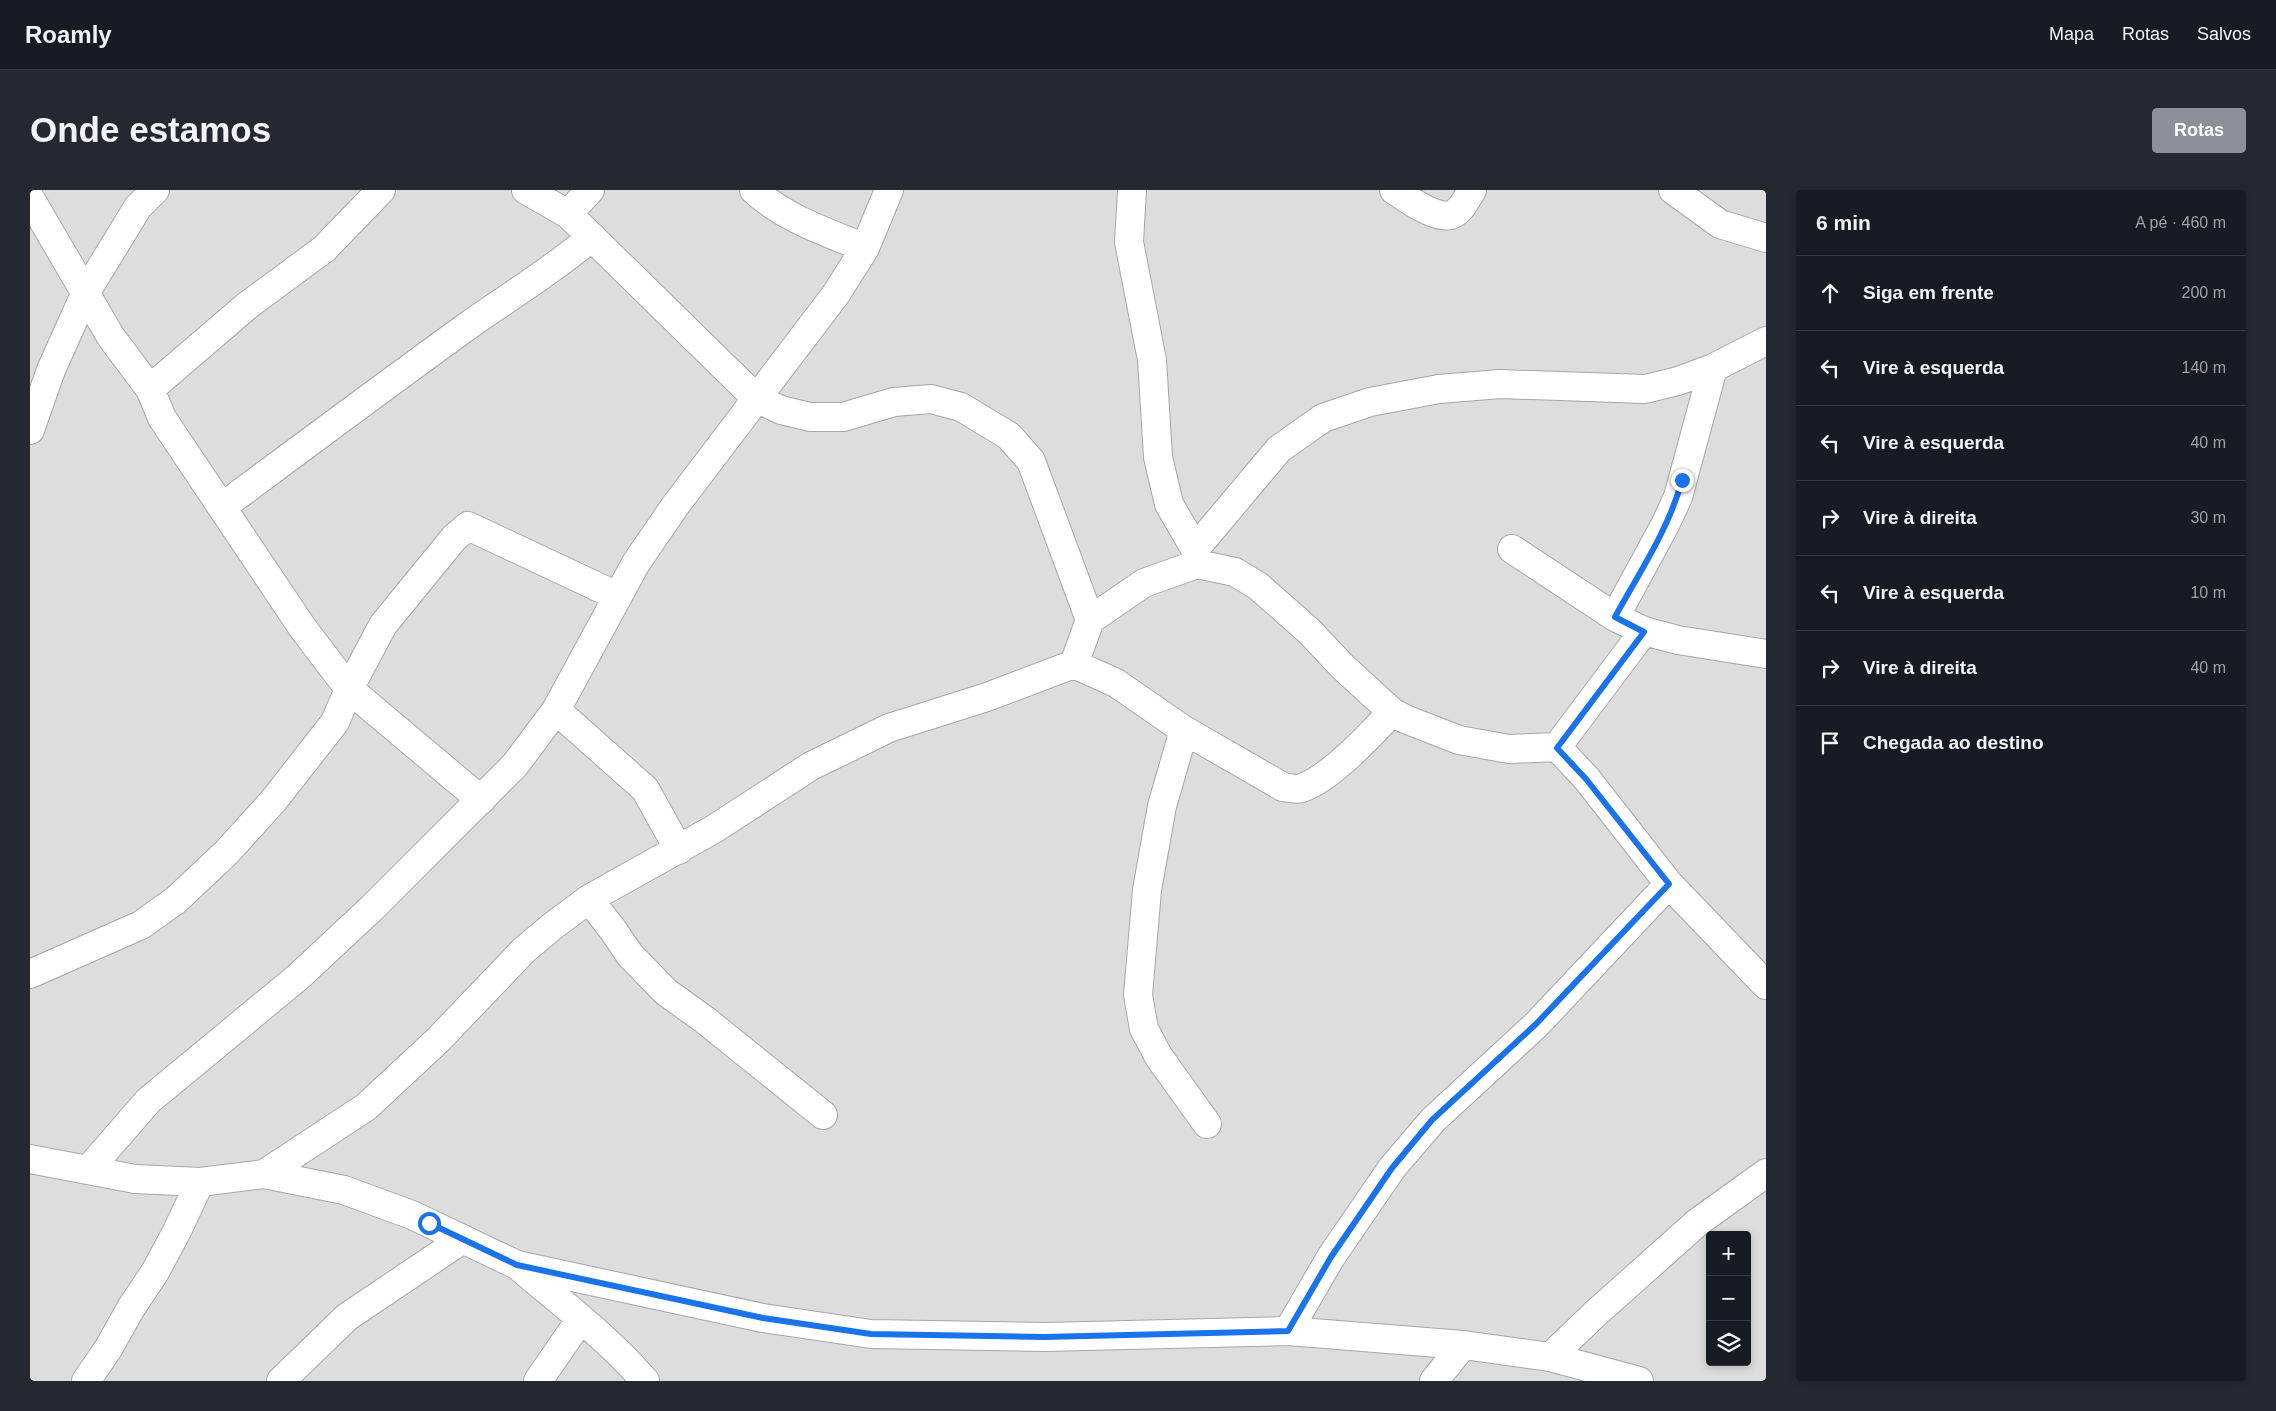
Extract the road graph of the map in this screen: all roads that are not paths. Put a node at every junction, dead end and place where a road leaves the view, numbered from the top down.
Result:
1 (155, 190) edge
2 (381, 190) edge
3 (526, 190) edge
4 (590, 190) edge
5 (754, 190) edge
6 (890, 190) edge
7 (1132, 190) edge
8 (1394, 190) edge
9 (1472, 190) edge
10 (1673, 190) edge
11 (30, 198) edge
12 (568, 214) junction
13 (592, 237) junction
14 (1766, 238) edge
15 (865, 248) junction
16 (86, 292) junction
17 (1766, 341) edge
18 (1713, 368) junction
19 (150, 389) junction
20 (756, 398) junction
21 (30, 430) edge
22 (222, 507) junction
23 (1512, 549) dead end
24 (1196, 556) junction
25 (616, 596) junction
26 (1615, 617) junction
27 (1090, 620) junction
28 (1644, 632) junction
29 (1766, 654) edge
30 (1074, 664) junction
31 (349, 688) junction
32 (556, 710) junction
33 (1392, 712) junction
34 (1184, 730) junction
35 (1557, 748) junction
36 (481, 800) junction
37 (679, 850) junction
38 (1669, 884) junction
39 (589, 899) junction
40 (30, 974) edge
41 (1766, 985) edge
42 (823, 1115) dead end
43 (1207, 1124) dead end
44 (30, 1159) edge
45 (89, 1169) junction
46 (1766, 1173) edge
47 (264, 1174) junction
48 (200, 1182) junction
49 (463, 1239) junction
50 (517, 1265) junction
51 (580, 1320) junction
52 (1288, 1331) junction
53 (1463, 1346) junction
54 (1550, 1357) junction
55 (86, 1381) edge
56 (281, 1381) edge
57 (538, 1381) edge
58 (645, 1381) edge
59 (1434, 1381) edge
60 (1639, 1381) edge

1 - 16 street
2 - 19 street
3 - 12 street
4 - 12 street
5 - 15 street
6 - 15 street
7 - 24 street
8 - 9 street
10 - 14 street
11 - 16 street
12 - 13 street
13 - 20 street
13 - 22 street
15 - 20 street
16 - 19 street
16 - 21 street
17 - 18 street
18 - 24 street
18 - 26 street
19 - 22 street
20 - 25 street
20 - 27 street
22 - 31 street
23 - 26 street
24 - 27 street
24 - 33 street
25 - 31 street
25 - 32 street
26 - 28 street
27 - 30 street
28 - 29 street
28 - 35 street
30 - 34 street
30 - 37 street
31 - 36 street
31 - 40 street
32 - 36 street
32 - 37 street
33 - 34 street
33 - 35 street
34 - 43 street
35 - 38 street
36 - 45 street
37 - 39 street
38 - 41 street
38 - 52 street
39 - 42 street
39 - 47 street
44 - 45 street
45 - 48 street
46 - 54 street
47 - 48 street
47 - 49 street
48 - 55 street
49 - 50 street
49 - 56 street
50 - 51 street
50 - 52 street
51 - 57 street
51 - 58 street
52 - 53 street
53 - 54 street
53 - 59 street
54 - 60 street

